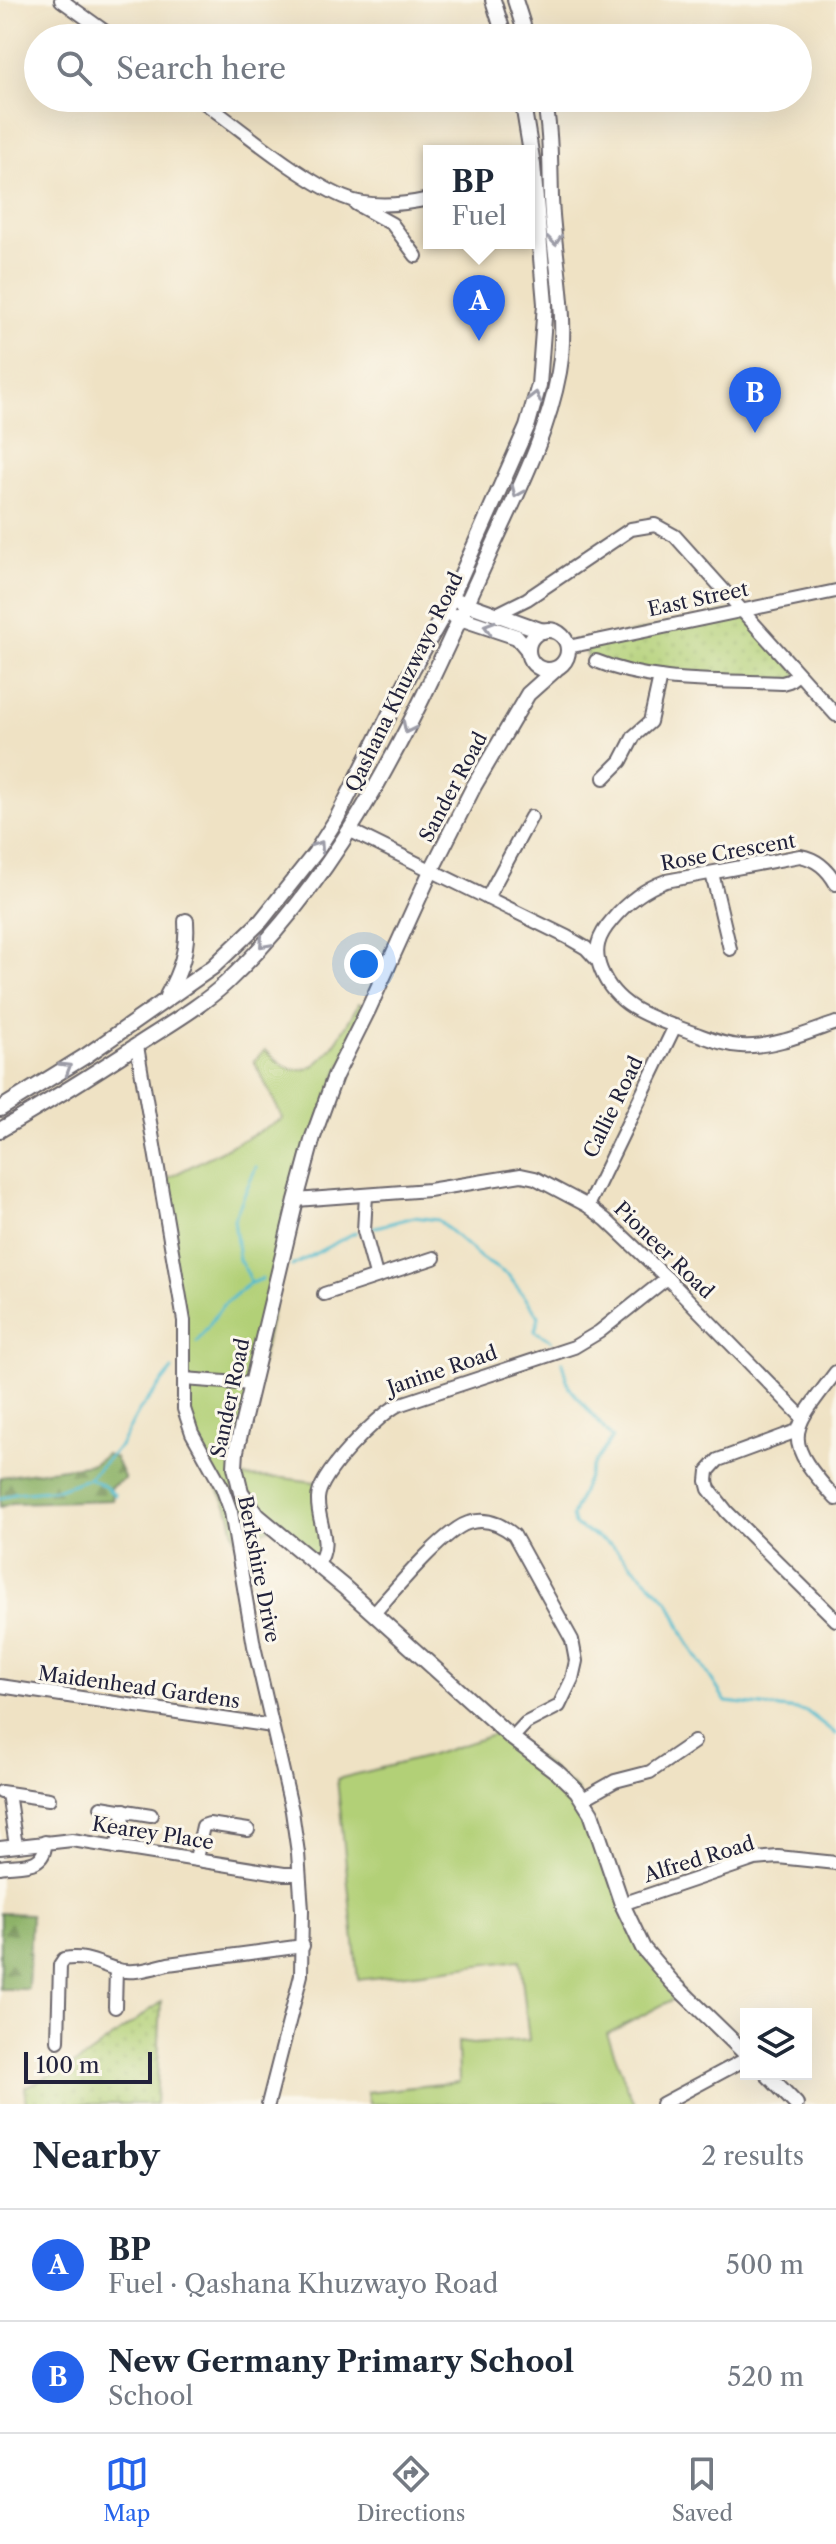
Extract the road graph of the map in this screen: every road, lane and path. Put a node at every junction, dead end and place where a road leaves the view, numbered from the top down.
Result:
1 (61, 0) edge
2 (493, 0) edge
3 (515, 0) edge
4 (94, 24) edge
5 (501, 24) edge
6 (523, 24) edge
7 (217, 112) edge
8 (524, 112) edge
9 (546, 112) edge
10 (528, 145) edge
11 (552, 162) junction
12 (535, 164) edge
13 (344, 198) junction
14 (423, 200) edge
15 (535, 205) edge
16 (416, 256) dead end
17 (836, 591) edge
18 (451, 598) junction
19 (467, 604) junction
20 (740, 610) junction
21 (445, 612) junction
22 (497, 614) junction
23 (460, 618) junction
24 (543, 631) junction
25 (568, 647) junction
26 (530, 656) junction
27 (596, 661) dead end
28 (556, 669) junction
29 (797, 675) junction
30 (660, 677) junction
31 (528, 694) junction
32 (836, 715) edge
33 (604, 778) dead end
34 (531, 817) dead end
35 (351, 831) junction
36 (431, 871) junction
37 (712, 873) junction
38 (836, 884) edge
39 (487, 898) junction
40 (186, 921) dead end
41 (603, 930) junction
42 (567, 937) junction
43 (730, 949) dead end
44 (597, 960) junction
45 (165, 1000) junction
46 (836, 1023) edge
47 (675, 1026) junction
48 (137, 1046) junction
49 (0, 1109) edge
50 (0, 1130) edge
51 (366, 1195) junction
52 (296, 1200) junction
53 (588, 1206) junction
54 (434, 1258) dead end
55 (376, 1275) junction
56 (667, 1278) junction
57 (324, 1294) dead end
58 (836, 1372) edge
59 (184, 1379) junction
60 (252, 1384) junction
61 (788, 1401) junction
62 (813, 1402) junction
63 (802, 1417) junction
64 (797, 1431) junction
65 (836, 1499) edge
66 (317, 1565) junction
67 (374, 1613) junction
68 (836, 1620) edge
69 (0, 1686) edge
70 (272, 1726) junction
71 (512, 1738) junction
72 (694, 1742) dead end
73 (4, 1792) edge
74 (49, 1799) dead end
75 (583, 1799) junction
76 (101, 1807) dead end
77 (125, 1810) junction
78 (151, 1815) dead end
79 (248, 1830) dead end
80 (45, 1842) junction
81 (16, 1846) junction
82 (0, 1848) edge
83 (117, 1848) junction
84 (196, 1859) junction
85 (836, 1863) edge
86 (0, 1867) edge
87 (299, 1874) junction
88 (622, 1904) junction
89 (303, 1946) junction
90 (116, 1969) junction
91 (115, 2007) dead end
92 (58, 2041) dead end
93 (740, 2050) edge
94 (740, 2059) edge
95 (773, 2080) edge
96 (267, 2103) edge
97 (662, 2104) edge
98 (796, 2104) edge

1 - 4 street
2 - 5 main road
3 - 6 main road
7 - 13 street
8 - 10 main road, Qashana Khuzwayo Road
9 - 11 main road, Qashana Khuzwayo Road
11 - 12 street
11 -> 19 main road, Qashana Khuzwayo Road
13 - 14 street
13 - 16 street
18 -> 15 main road, Qashana Khuzwayo Road
17 - 20 street, East Street
18 - 19 main road
18 - 21 main road, Qashana Khuzwayo Road
19 - 22 main road
19 - 23 main road, Qashana Khuzwayo Road
20 - 22 street
20 - 25 street, East Street
20 - 29 street
21 - 23 main road
45 -> 21 main road, Qashana Khuzwayo Road
22 - 24 main road
26 -> 23 main road
23 -> 35 main road, Qashana Khuzwayo Road
24 - 25 main road
24 - 26 main road
25 - 28 main road
26 - 28 main road
26 - 31 main road, Sander Road
27 - 30 street
28 - 31 main road, Sander Road
29 - 30 street
29 - 32 street
30 - 33 street
31 - 36 main road, Sander Road
34 - 39 street
35 - 36 street
35 -> 48 main road, Qashana Khuzwayo Road
36 - 39 street
36 - 52 main road, Sander Road
37 - 38 street, Rose Crescent
37 - 41 street, Rose Crescent
37 - 43 street
39 - 42 street
40 - 45 main road
41 - 42 street
41 - 44 street
42 - 44 street
44 - 47 street
49 -> 45 main road, Qashana Khuzwayo Road
46 - 47 street
47 - 53 street, Callie Road
48 - 50 main road, Qashana Khuzwayo Road
48 - 59 street, Berkshire Drive
51 - 52 street, Pioneer Road
51 - 53 street, Pioneer Road
51 - 55 street
52 - 60 main road, Sander Road
53 - 56 street, Pioneer Road
54 - 55 street
55 - 57 street
56 - 61 street, Pioneer Road
56 - 66 street, Janine Road
58 - 62 street
59 - 60 street
59 - 70 street, Berkshire Drive
60 - 66 main road, Sander Road
61 - 62 street
61 - 63 street, Pioneer Road
62 - 63 street
63 - 64 street
64 - 65 street
64 - 68 street
66 - 67 main road, Sander Road
67 - 71 main road, Sander Road
67 - 71 street
69 - 70 street, Maidenhead Gardens
70 - 87 street, Berkshire Drive
71 - 75 main road, Sander Road
72 - 75 street
73 - 74 street
73 - 81 street
75 - 88 main road, Sander Road
76 - 77 street
77 - 78 street
77 - 83 street
79 - 84 street
80 - 81 street, Kearey Place
80 - 83 street, Kearey Place
80 - 86 street
81 - 82 street, Kearey Place
83 - 84 street, Kearey Place
84 - 87 street, Kearey Place
85 - 88 street, Alfred Road
87 - 89 street, Berkshire Drive
88 - 93 main road, Sander Road
89 - 90 street
89 - 96 street, Berkshire Drive
90 - 91 street
90 - 92 street
94 - 97 street
95 - 98 main road

